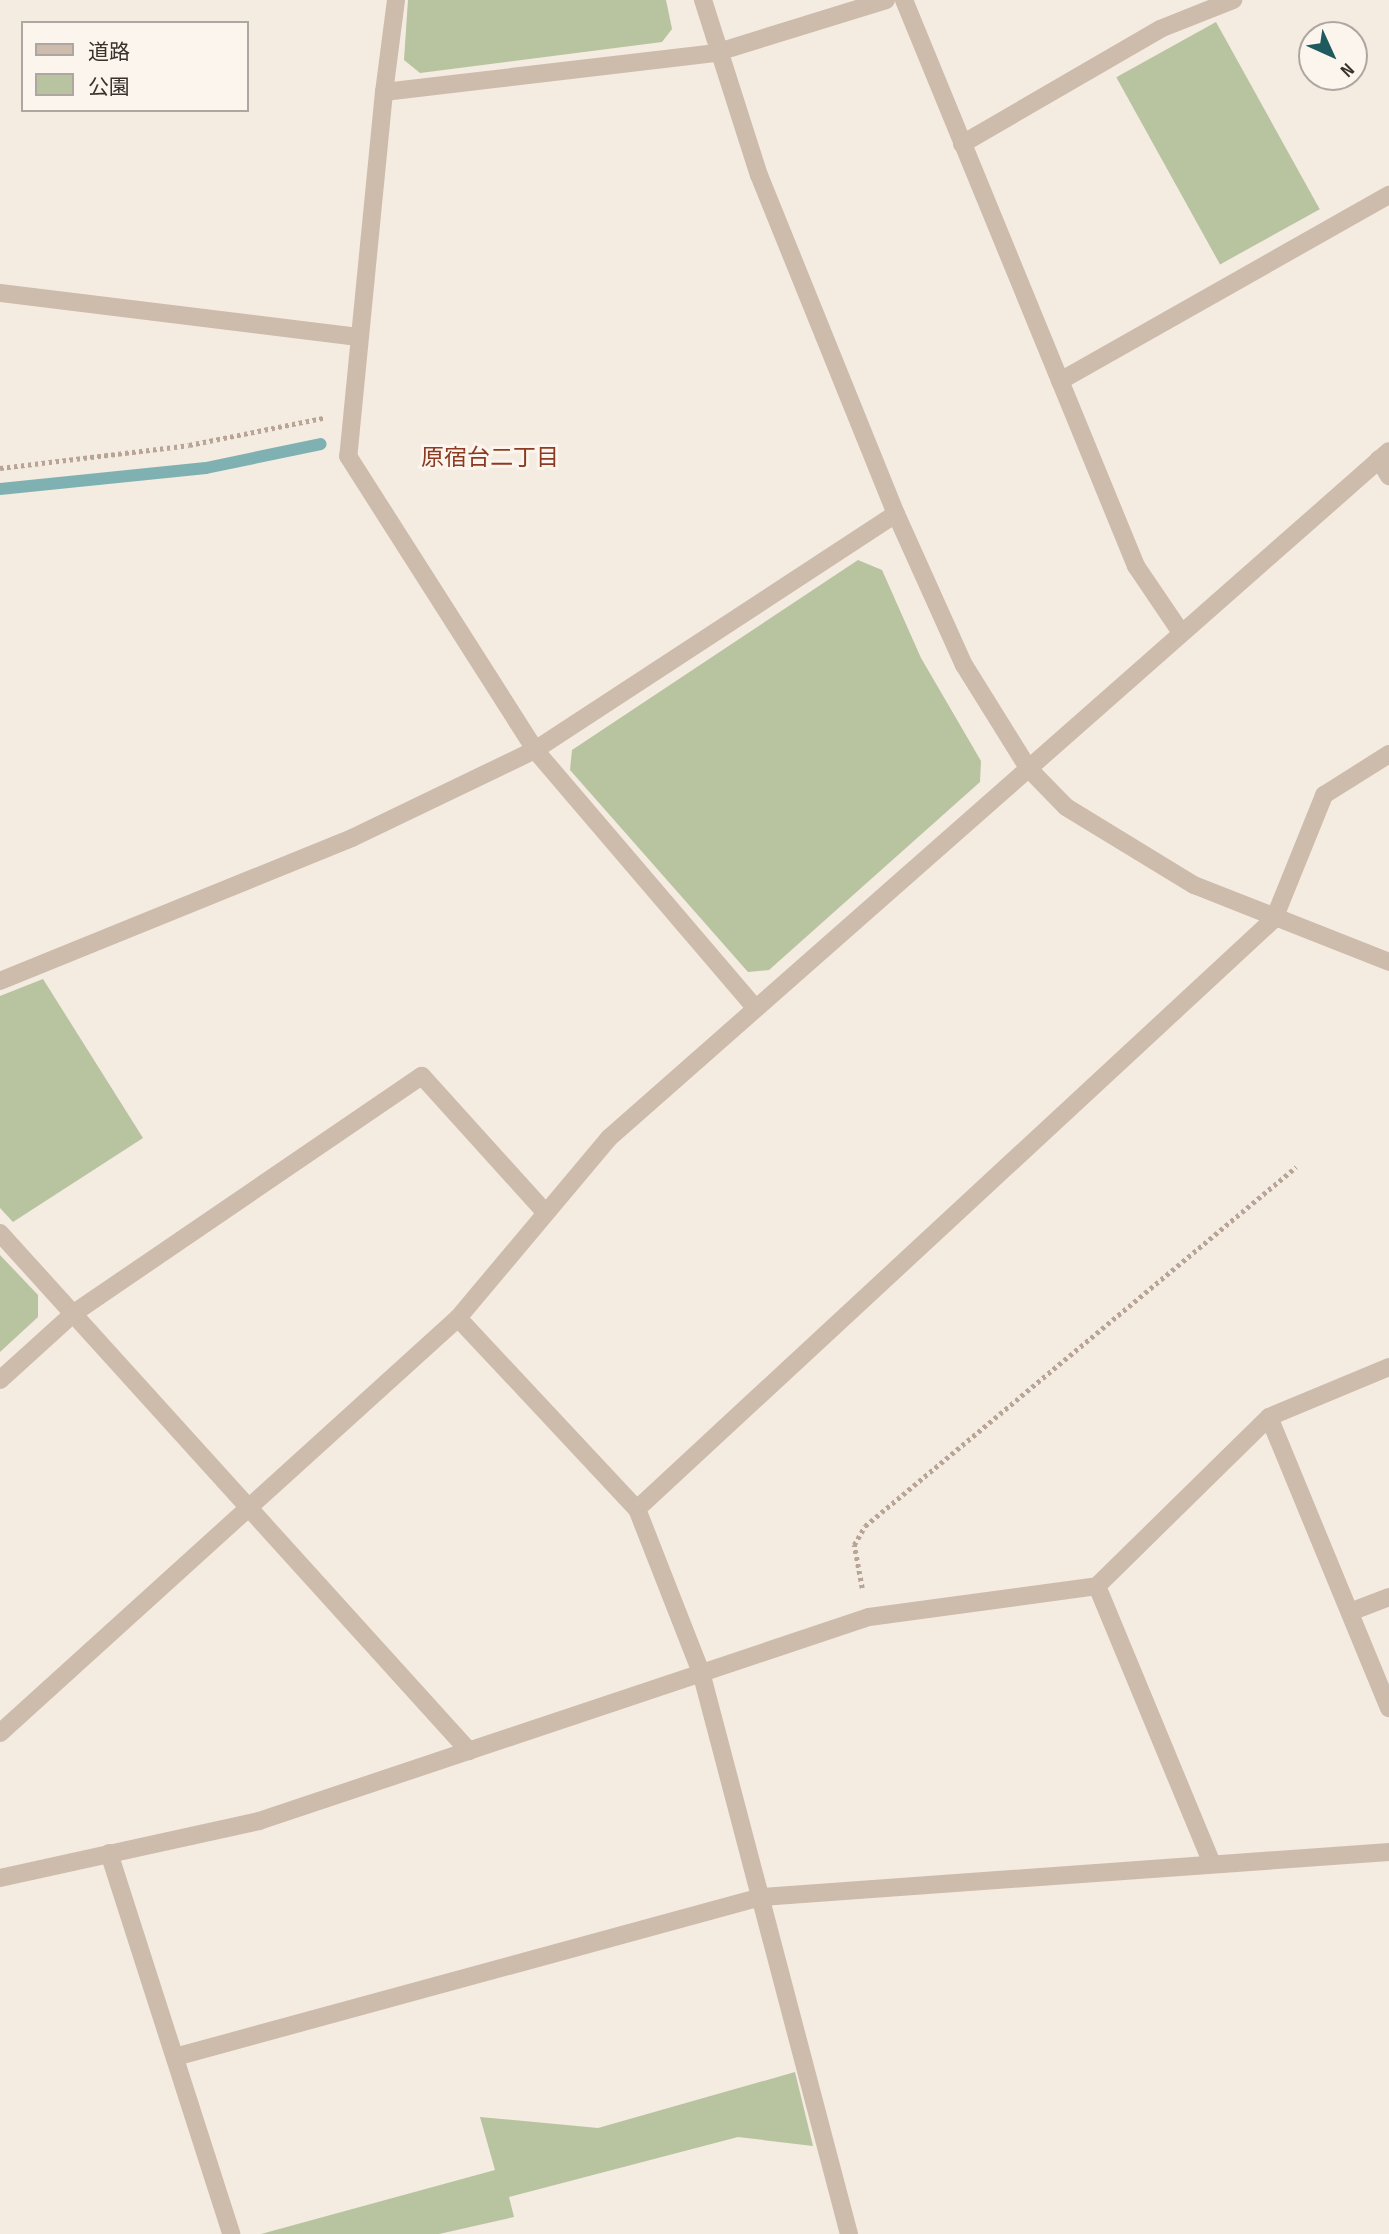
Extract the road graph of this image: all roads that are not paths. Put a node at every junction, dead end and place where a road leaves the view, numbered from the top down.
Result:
1 (396, 0) edge
2 (703, 0) edge
3 (886, 0) edge
4 (904, 0) edge
5 (1233, 0) edge
6 (715, 53) junction
7 (384, 92) junction
8 (962, 144) junction
9 (1389, 195) edge
10 (0, 293) edge
11 (358, 337) junction
12 (1060, 381) junction
13 (1384, 455) edge
14 (1389, 476) edge
15 (897, 514) junction
16 (1180, 631) junction
17 (535, 750) junction
18 (1389, 754) edge
19 (1028, 768) junction
20 (1274, 919) junction
21 (1389, 962) edge
22 (0, 981) edge
23 (755, 1008) junction
24 (544, 1211) junction
25 (0, 1233) edge
26 (74, 1313) junction
27 (458, 1318) junction
28 (1389, 1367) edge
29 (0, 1380) edge
30 (1269, 1417) junction
31 (249, 1506) junction
32 (637, 1509) junction
33 (1097, 1586) junction
34 (1389, 1597) edge
35 (1350, 1612) junction
36 (701, 1672) junction
37 (1389, 1708) edge
38 (0, 1733) edge
39 (469, 1751) junction
40 (1389, 1852) edge
41 (109, 1853) junction
42 (1212, 1863) junction
43 (0, 1878) edge
44 (761, 1897) junction
45 (175, 2057) junction
46 (231, 2234) edge
47 (849, 2234) edge

1 - 7 street
2 - 6 street
3 - 6 street
4 - 8 street
5 - 8 street
6 - 7 street
6 - 15 street
7 - 11 street
8 - 12 street
9 - 12 street
10 - 11 street
11 - 17 street
12 - 16 street
13 - 14 street
13 - 16 street
15 - 17 street
15 - 19 street
16 - 19 street
17 - 22 street
17 - 23 street
18 - 20 street
19 - 20 street
19 - 23 street
20 - 21 street
20 - 32 street
23 - 24 street
24 - 26 street
24 - 27 street
25 - 26 street
26 - 29 street
26 - 31 street
27 - 31 street
27 - 32 street
28 - 30 street
30 - 33 street
30 - 35 street
31 - 38 street
31 - 39 street
32 - 36 street
33 - 36 street
33 - 42 street
34 - 35 street
35 - 37 street
36 - 39 street
36 - 44 street
39 - 41 street
40 - 42 street
41 - 43 street
41 - 45 street
42 - 44 street
44 - 45 street
44 - 47 street
45 - 46 street

